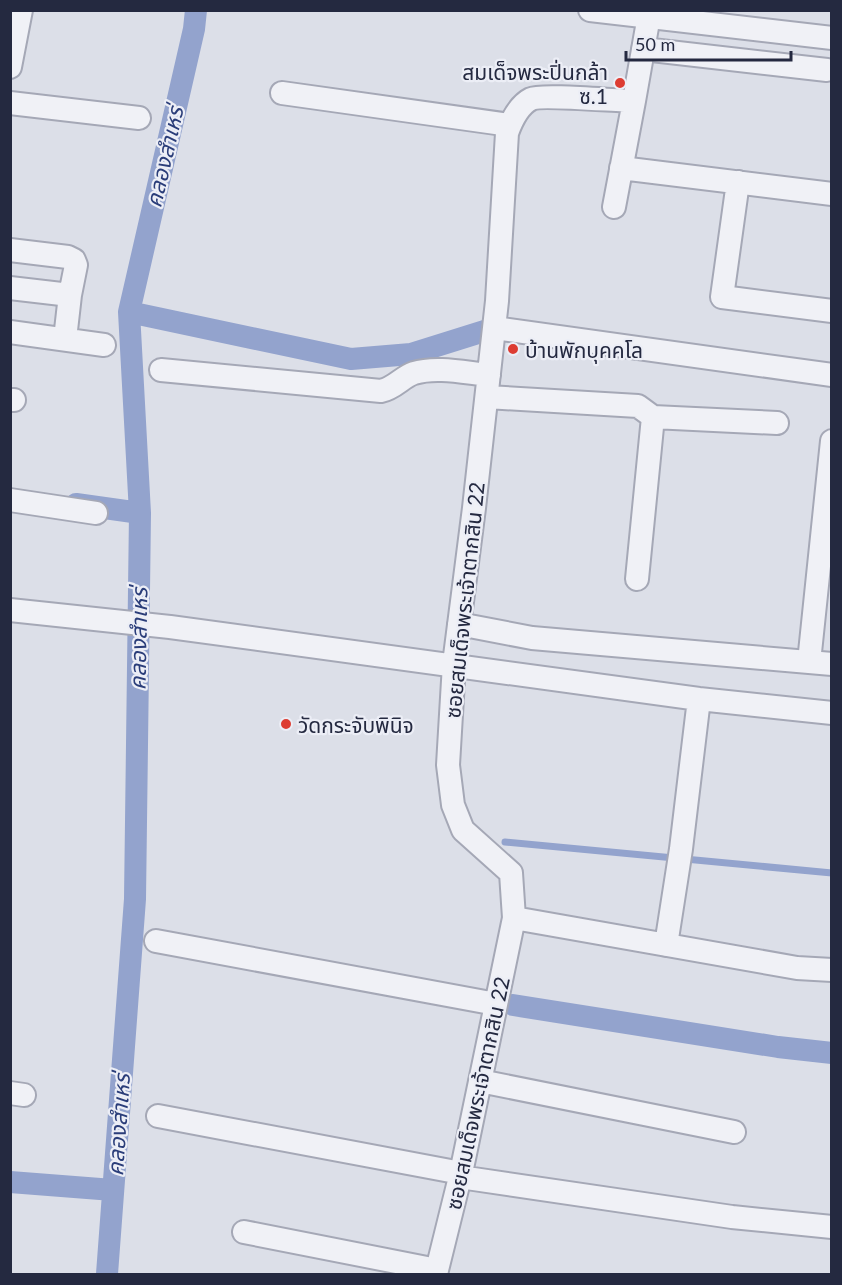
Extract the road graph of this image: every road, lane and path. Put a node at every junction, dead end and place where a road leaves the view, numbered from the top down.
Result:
1 (21, 10) edge
2 (590, 10) edge
3 (650, 13) edge
4 (831, 38) edge
5 (643, 49) junction
6 (10, 67) edge
7 (827, 70) dead end
8 (282, 93) dead end
9 (634, 101) junction
10 (10, 103) edge
11 (139, 118) dead end
12 (510, 125) junction
13 (621, 168) junction
14 (738, 182) junction
15 (831, 194) edge
16 (614, 207) dead end
17 (10, 250) edge
18 (10, 288) edge
19 (70, 296) junction
20 (831, 310) edge
21 (494, 328) junction
22 (10, 332) edge
23 (65, 339) junction
24 (104, 345) dead end
25 (161, 370) dead end
26 (831, 375) edge
27 (488, 386) junction
28 (653, 417) junction
29 (777, 423) dead end
30 (831, 441) edge
31 (10, 500) edge
32 (96, 513) dead end
33 (637, 579) dead end
34 (10, 610) edge
35 (459, 624) junction
36 (820, 663) edge
37 (454, 664) junction
38 (699, 699) junction
39 (831, 713) edge
40 (514, 918) junction
41 (156, 941) dead end
42 (666, 945) junction
43 (831, 970) edge
44 (496, 1004) junction
45 (480, 1081) junction
46 (158, 1116) dead end
47 (734, 1132) dead end
48 (460, 1175) junction
49 (831, 1227) edge
50 (244, 1232) dead end
51 (436, 1273) edge

1 - 6 street
2 - 3 street
3 - 4 street
3 - 5 street
5 - 7 street
5 - 9 street
8 - 12 street
9 - 12 street, ซอยสมเด็จพระเจ้าตากสิน 22
9 - 13 street
10 - 11 street
12 - 21 street, ซอยสมเด็จพระเจ้าตากสิน 22
13 - 14 street
13 - 16 street
14 - 15 street
14 - 20 street
17 - 19 street
18 - 19 street
19 - 23 street
21 - 26 street
21 - 27 street, ซอยสมเด็จพระเจ้าตากสิน 22
22 - 23 street
23 - 24 street
25 - 27 street
27 - 28 street
27 - 35 street, ซอยสมเด็จพระเจ้าตากสิน 22
28 - 29 street
28 - 33 street
30 - 36 street
31 - 32 street
34 - 37 street
35 - 36 street
35 - 37 street, ซอยสมเด็จพระเจ้าตากสิน 22
37 - 38 street
37 - 40 street, ซอยสมเด็จพระเจ้าตากสิน 22
38 - 39 street
38 - 42 street
40 - 42 street
40 - 44 street, ซอยสมเด็จพระเจ้าตากสิน 22
41 - 44 street
42 - 43 street
44 - 45 street, ซอยสมเด็จพระเจ้าตากสิน 22
45 - 47 street
45 - 48 street, ซอยสมเด็จพระเจ้าตากสิน 22
46 - 48 street
48 - 49 street
48 - 51 street, ซอยสมเด็จพระเจ้าตากสิน 22
50 - 51 street

